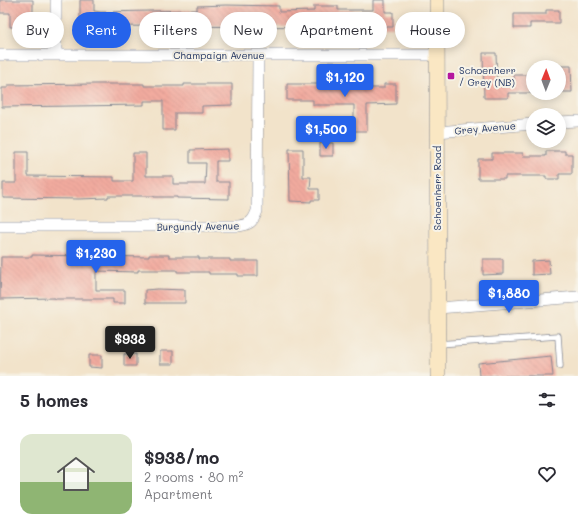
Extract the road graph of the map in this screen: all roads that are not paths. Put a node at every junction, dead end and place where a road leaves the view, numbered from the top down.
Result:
1 (56, 0) edge
2 (437, 0) edge
3 (0, 55) edge
4 (56, 55) junction
5 (258, 55) junction
6 (437, 55) junction
7 (578, 121) edge
8 (566, 122) edge
9 (526, 125) edge
10 (437, 132) junction
11 (0, 226) edge
12 (578, 297) edge
13 (438, 308) junction
14 (438, 344) junction
15 (560, 366) dead end
16 (438, 376) edge

1 - 4 street
2 - 6 main road, Schoenherr Road
3 - 4 street, Champaign Avenue
4 - 5 street, Champaign Avenue
5 - 6 street, Champaign Avenue
5 - 11 street, Burgundy Avenue
6 - 10 main road, Schoenherr Road
7 - 8 street
9 - 10 street, Grey Avenue
10 - 13 main road, Schoenherr Road
12 - 13 street
13 - 14 main road, Schoenherr Road
14 - 15 lane
14 - 16 main road, Schoenherr Road

